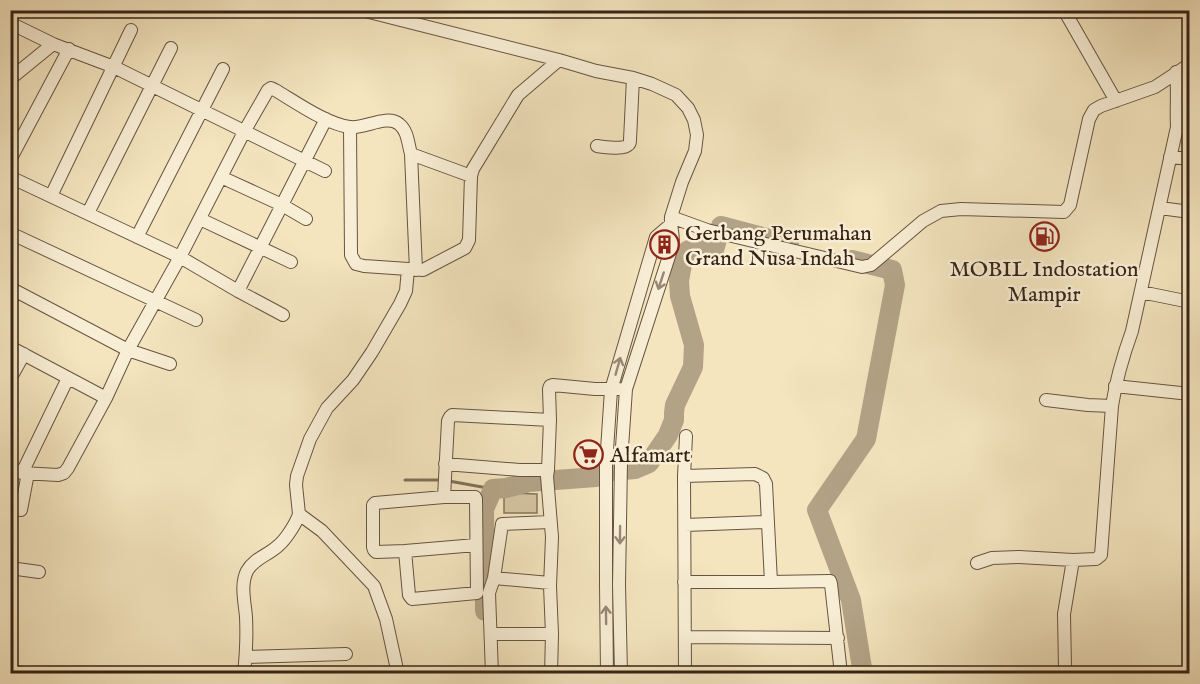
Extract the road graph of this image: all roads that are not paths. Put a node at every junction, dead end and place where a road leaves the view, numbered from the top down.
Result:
1 (361, 10) edge
2 (1064, 10) edge
3 (10, 23) edge
4 (131, 30) dead end
5 (53, 44) junction
6 (171, 48) dead end
7 (69, 49) junction
8 (559, 60) junction
9 (1190, 64) edge
10 (114, 67) junction
11 (223, 69) dead end
12 (1176, 72) junction
13 (633, 78) junction
14 (10, 79) edge
15 (152, 86) junction
16 (1116, 100) junction
17 (202, 111) junction
18 (326, 119) junction
19 (351, 127) junction
20 (244, 132) junction
21 (597, 147) dead end
22 (411, 154) junction
23 (11, 156) edge
24 (1170, 157) junction
25 (1190, 159) edge
26 (306, 162) junction
27 (325, 171) dead end
28 (471, 176) junction
29 (10, 177) edge
30 (222, 177) junction
31 (51, 196) junction
32 (282, 205) junction
33 (1160, 208) junction
34 (1190, 212) edge
35 (88, 213) junction
36 (200, 219) junction
37 (306, 219) dead end
38 (671, 221) junction
39 (10, 233) edge
40 (137, 237) junction
41 (261, 248) junction
42 (180, 257) junction
43 (291, 262) dead end
44 (412, 270) junction
45 (10, 288) edge
46 (238, 291) junction
47 (1141, 292) junction
48 (157, 301) junction
49 (1190, 302) edge
50 (283, 315) dead end
51 (196, 320) dead end
52 (10, 347) edge
53 (128, 350) junction
54 (24, 354) junction
55 (170, 364) dead end
56 (68, 378) junction
57 (10, 379) edge
58 (1115, 386) junction
59 (626, 389) junction
60 (611, 390) junction
61 (1190, 394) edge
62 (106, 398) junction
63 (1046, 400) dead end
64 (1112, 406) junction
65 (550, 420) junction
66 (686, 436) dead end
67 (445, 464) junction
68 (20, 472) edge
69 (548, 473) junction
70 (684, 476) junction
71 (444, 497) junction
72 (21, 510) dead end
73 (299, 514) junction
74 (550, 522) junction
75 (767, 522) junction
76 (685, 525) junction
77 (476, 545) junction
78 (405, 551) junction
79 (1073, 560) junction
80 (977, 563) dead end
81 (10, 568) edge
82 (39, 572) dead end
83 (494, 578) junction
84 (684, 582) junction
85 (771, 582) junction
86 (550, 583) junction
87 (606, 584) junction
88 (619, 585) junction
89 (491, 634) junction
90 (552, 634) junction
91 (685, 637) junction
92 (838, 638) junction
93 (346, 654) dead end
94 (246, 657) junction
95 (1190, 664) edge
96 (10, 671) edge
97 (27, 674) edge
98 (244, 674) edge
99 (398, 674) edge
100 (492, 674) edge
101 (551, 674) edge
102 (607, 674) edge
103 (621, 674) edge
104 (686, 674) edge
105 (841, 674) edge
106 (1068, 674) edge
107 (1188, 674) edge

1 - 8 street
2 - 16 street
3 - 5 street
4 - 10 street
5 - 7 street
5 - 14 street
6 - 15 street
7 - 10 street
7 - 23 street
8 - 13 street
8 - 28 street
9 - 12 street
10 - 15 street
10 - 31 street
11 - 17 street
12 - 16 street
12 - 24 street
13 - 21 street
13 - 38 street
15 - 17 street
15 - 35 street
16 - 38 street
17 - 20 street
17 - 40 street
18 - 19 street
18 - 20 street
18 - 26 street
19 - 22 street
19 - 44 street
20 - 26 street
20 - 30 street
22 - 28 street
22 - 44 street
24 - 25 street
24 - 33 street
26 - 27 street
26 - 32 street
28 - 44 street
29 - 31 street
30 - 32 street
30 - 36 street
31 - 35 street
32 - 37 street
32 - 41 street
33 - 34 street
33 - 47 street
35 - 40 street
36 - 41 street
36 - 42 street
38 -> 59 street
60 -> 38 street
39 - 48 street
40 - 42 street
41 - 43 street
41 - 46 street
42 - 46 street
42 - 48 street
44 - 73 street
45 - 53 street
46 - 50 street
47 - 49 street
47 - 58 street
48 - 51 street
48 - 53 street
52 - 54 street
53 - 55 street
53 - 62 street
54 - 56 street
54 - 57 street
56 - 62 street
56 - 68 street
58 - 61 street
58 - 64 street
59 - 60 street
59 -> 88 street
60 - 65 street
60 - 87 street
62 - 68 street
63 - 64 street
64 - 79 street
65 - 67 street
65 - 69 street
66 - 70 street
67 - 69 street
67 - 71 street
68 - 72 street
69 - 74 street
70 - 75 street
70 - 76 street
71 - 77 street
71 - 78 street
73 - 94 street
73 - 99 street
74 - 83 street
74 - 86 street
75 - 76 street
75 - 85 street
76 - 84 street
77 - 78 street
77 - 78 street
79 - 80 street
79 - 106 street
81 - 82 street
83 - 86 street
83 - 89 street
84 - 85 street
84 - 91 street
85 - 92 street
86 - 90 street
87 - 88 street
102 -> 87 street
88 - 103 street
89 - 90 street
89 - 100 street
90 - 101 street
91 - 92 street
91 - 104 street
92 - 105 street
93 - 94 street
94 - 98 street
95 - 107 street
96 - 97 street

